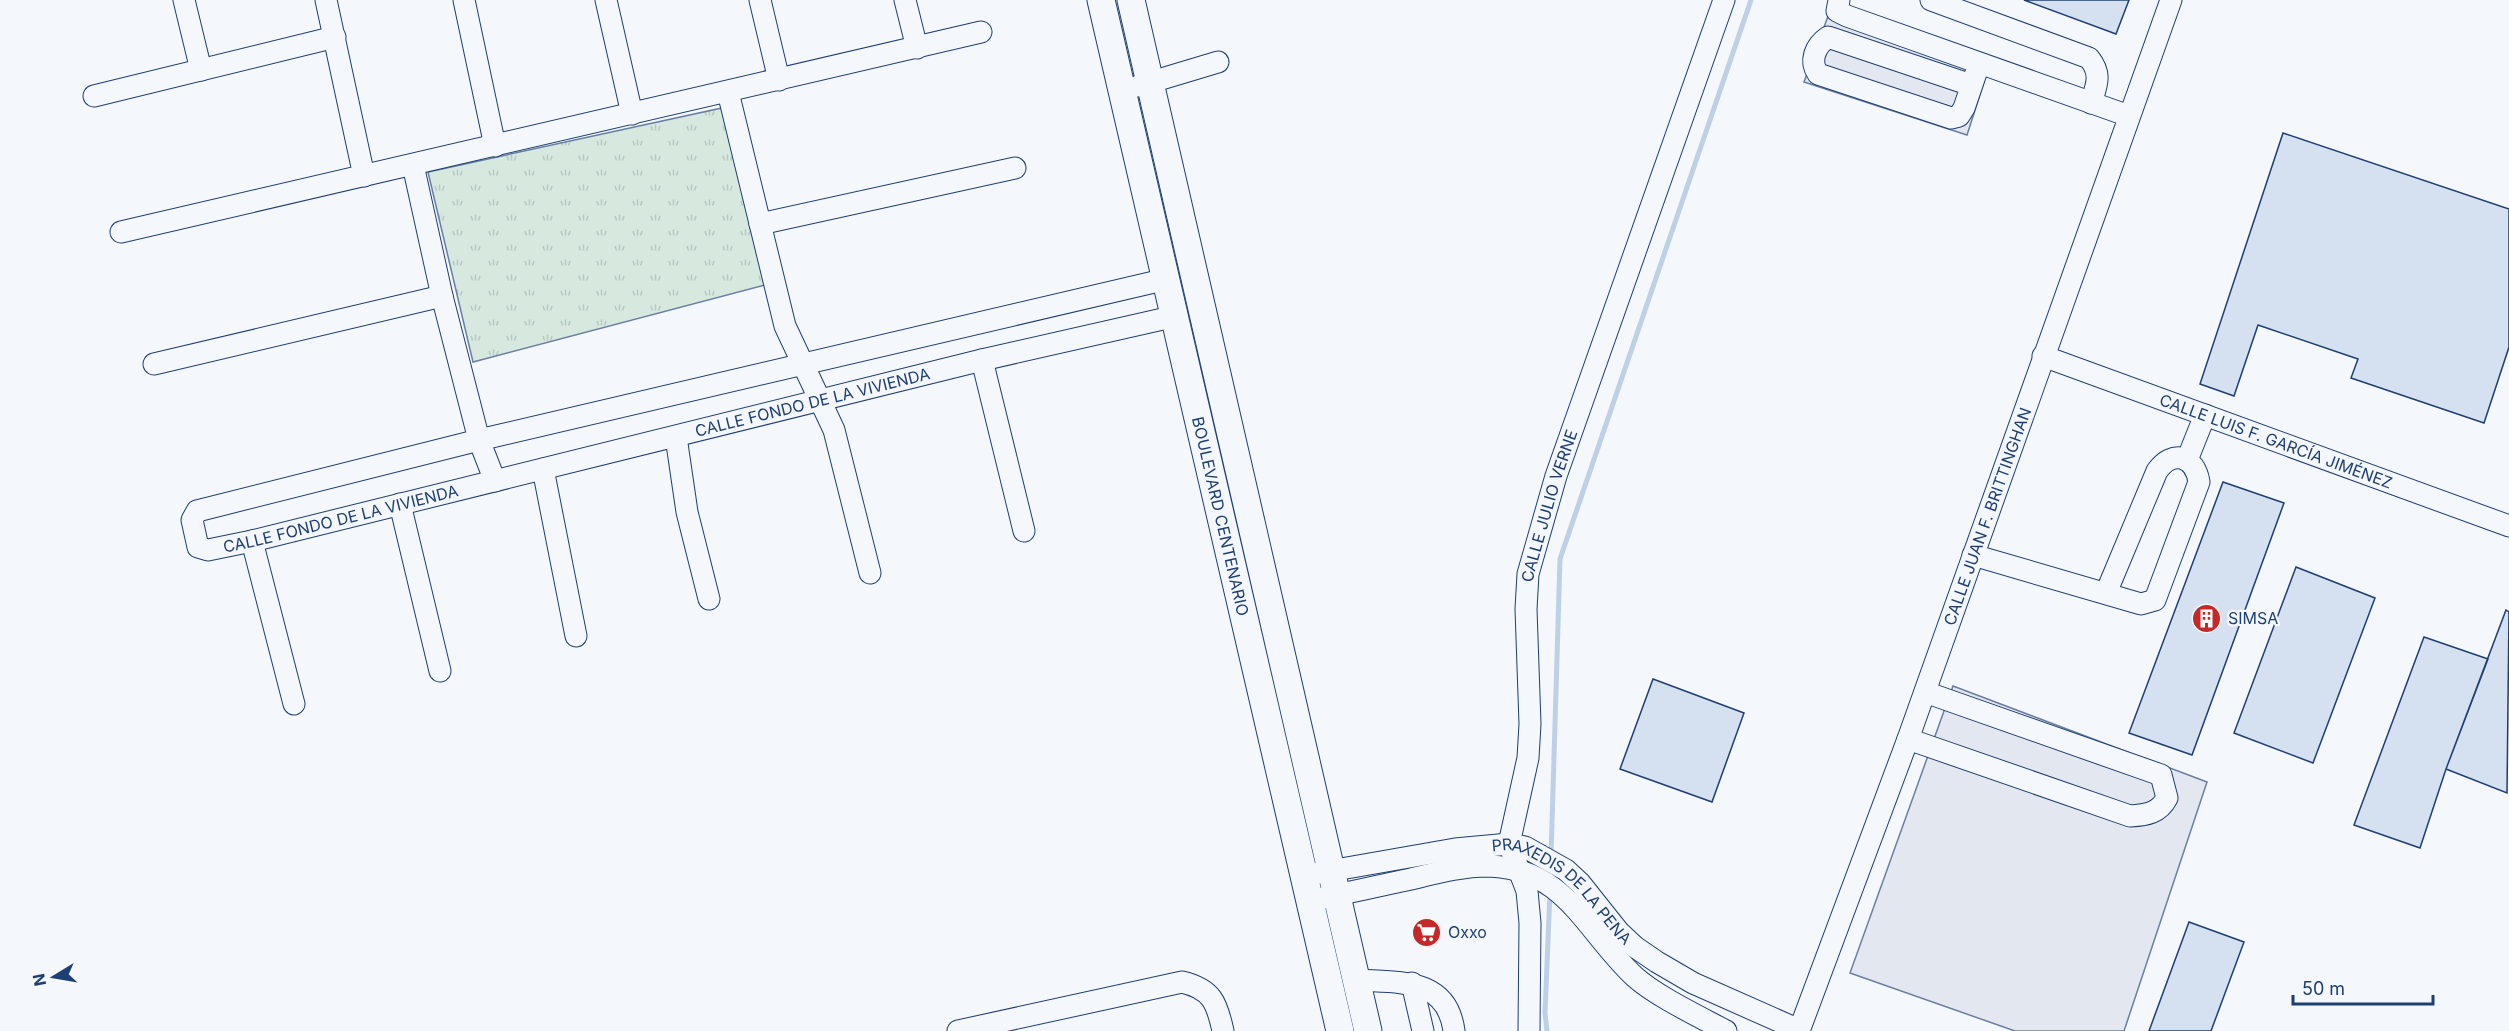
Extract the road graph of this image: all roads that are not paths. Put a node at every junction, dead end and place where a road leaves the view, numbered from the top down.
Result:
1 (184, 0) edge
2 (326, 0) edge
3 (464, 0) edge
4 (606, 0) edge
5 (760, 0) edge
6 (905, 0) edge
7 (1101, 0) edge
8 (1131, 0) edge
9 (1724, 0) edge
10 (1839, 0) edge
11 (1931, 0) edge
12 (2171, 0) edge
13 (981, 32) dead end
14 (335, 37) junction
15 (917, 48) junction
16 (1218, 62) dead end
17 (1979, 64) junction
18 (201, 70) junction
19 (779, 80) junction
20 (1151, 82) junction
21 (1971, 86) junction
22 (1122, 90) junction
23 (728, 92) junction
24 (94, 96) dead end
25 (2091, 103) junction
26 (632, 114) junction
27 (2129, 116) junction
28 (495, 146) junction
29 (412, 165) junction
30 (1015, 168) dead end
31 (364, 176) junction
32 (760, 224) junction
33 (121, 232) dead end
34 (1167, 279) junction
35 (442, 296) junction
36 (1176, 316) junction
37 (2043, 356) junction
38 (982, 360) junction
39 (154, 364) dead end
40 (803, 364) junction
41 (819, 401) junction
42 (1227, 411) junction
43 (2205, 415) junction
44 (676, 437) junction
45 (479, 440) junction
46 (2187, 460) junction
47 (543, 469) junction
48 (495, 481) junction
49 (1247, 498) junction
50 (400, 504) junction
51 (1218, 504) junction
52 (2509, 526) edge
53 (1024, 531) dead end
54 (252, 541) junction
55 (1974, 555) junction
56 (870, 573) dead end
57 (2106, 594) junction
58 (710, 599) dead end
59 (576, 636) dead end
60 (440, 671) dead end
61 (1925, 692) junction
62 (294, 704) dead end
63 (1908, 739) junction
64 (1509, 844) junction
65 (1528, 874) junction
66 (1333, 883) junction
67 (1306, 888) junction
68 (1356, 980) junction
69 (1412, 983) junction
70 (1453, 1027) edge
71 (1799, 1030) edge
72 (958, 1031) edge
73 (1223, 1031) edge
74 (1340, 1031) edge
75 (1368, 1031) edge
76 (1423, 1031) edge
77 (1529, 1031) edge
78 (1726, 1031) edge

1 - 18 street
2 - 14 street
3 - 28 street
4 - 26 street
5 - 19 street
6 - 15 street
7 - 22 main road, BOULEVARD CENTENARIO
8 - 20 main road, BOULEVARD CENTENARIO
9 - 64 street, CALLE JULIO VERNE
10 - 17 street
11 - 25 street
12 - 27 street, CALLE JUAN F. BRITTINGHAN
13 - 15 street
14 - 18 street
14 - 31 street
15 - 19 street
16 - 20 street
17 - 21 street
17 - 25 street
18 - 24 street
19 - 23 street
20 - 22 street
20 - 42 main road, BOULEVARD CENTENARIO
21 - 21 street
22 - 34 main road, BOULEVARD CENTENARIO
23 - 26 street
23 - 32 street
25 - 27 street
26 - 28 street
27 - 37 street, CALLE JUAN F. BRITTINGHAN
28 - 29 street
29 - 31 street
29 - 35 street
30 - 32 street
31 - 33 street
32 - 40 street
34 - 36 main road, BOULEVARD CENTENARIO
34 - 40 street, CALLE FONDO DE LA VIVIENDA
34 - 42 main road
35 - 39 street
35 - 45 street
36 - 38 street, CALLE FONDO DE LA VIVIENDA
36 - 51 main road, BOULEVARD CENTENARIO
37 - 43 street, CALLE LUIS F. GARCÍA JIMÉNEZ
37 - 55 street, CALLE JUAN F. BRITTINGHAN
38 - 41 street, CALLE FONDO DE LA VIVIENDA
38 - 53 street
40 - 41 street
40 - 45 street, CALLE FONDO DE LA VIVIENDA
41 - 44 street, CALLE FONDO DE LA VIVIENDA
41 - 56 street
42 - 49 main road, BOULEVARD CENTENARIO
43 - 46 street
43 - 52 street, CALLE LUIS F. GARCÍA JIMÉNEZ
44 - 47 street, CALLE FONDO DE LA VIVIENDA
44 - 58 street
45 - 48 street
45 - 54 street, CALLE FONDO DE LA VIVIENDA
46 - 57 street
46 - 57 street
47 - 48 street, CALLE FONDO DE LA VIVIENDA
47 - 59 street
48 - 50 street, CALLE FONDO DE LA VIVIENDA
49 - 51 main road
49 - 66 main road, BOULEVARD CENTENARIO
50 - 54 street, CALLE FONDO DE LA VIVIENDA
50 - 60 street
51 - 67 main road, BOULEVARD CENTENARIO
54 - 62 street
55 - 57 street
55 - 61 street, CALLE JUAN F. BRITTINGHAN
61 - 63 street, CALLE JUAN F. BRITTINGHAN
61 - 63 street
63 - 71 street, CALLE JUAN F. BRITTINGHAN
64 - 65 street
64 - 66 street, PRAXEDIS DE LA PENA
64 - 71 street, PRAXEDIS DE LA PENA
65 - 66 street, PRAXEDIS DE LA PENA
65 - 77 street
65 - 78 street, PRAXEDIS DE LA PENA
66 - 67 street, PRAXEDIS DE LA PENA
66 - 68 main road, BOULEVARD CENTENARIO
67 - 74 main road, BOULEVARD CENTENARIO
68 - 69 street
68 - 75 main road, BOULEVARD CENTENARIO
69 - 70 street
69 - 76 street
72 - 73 street

